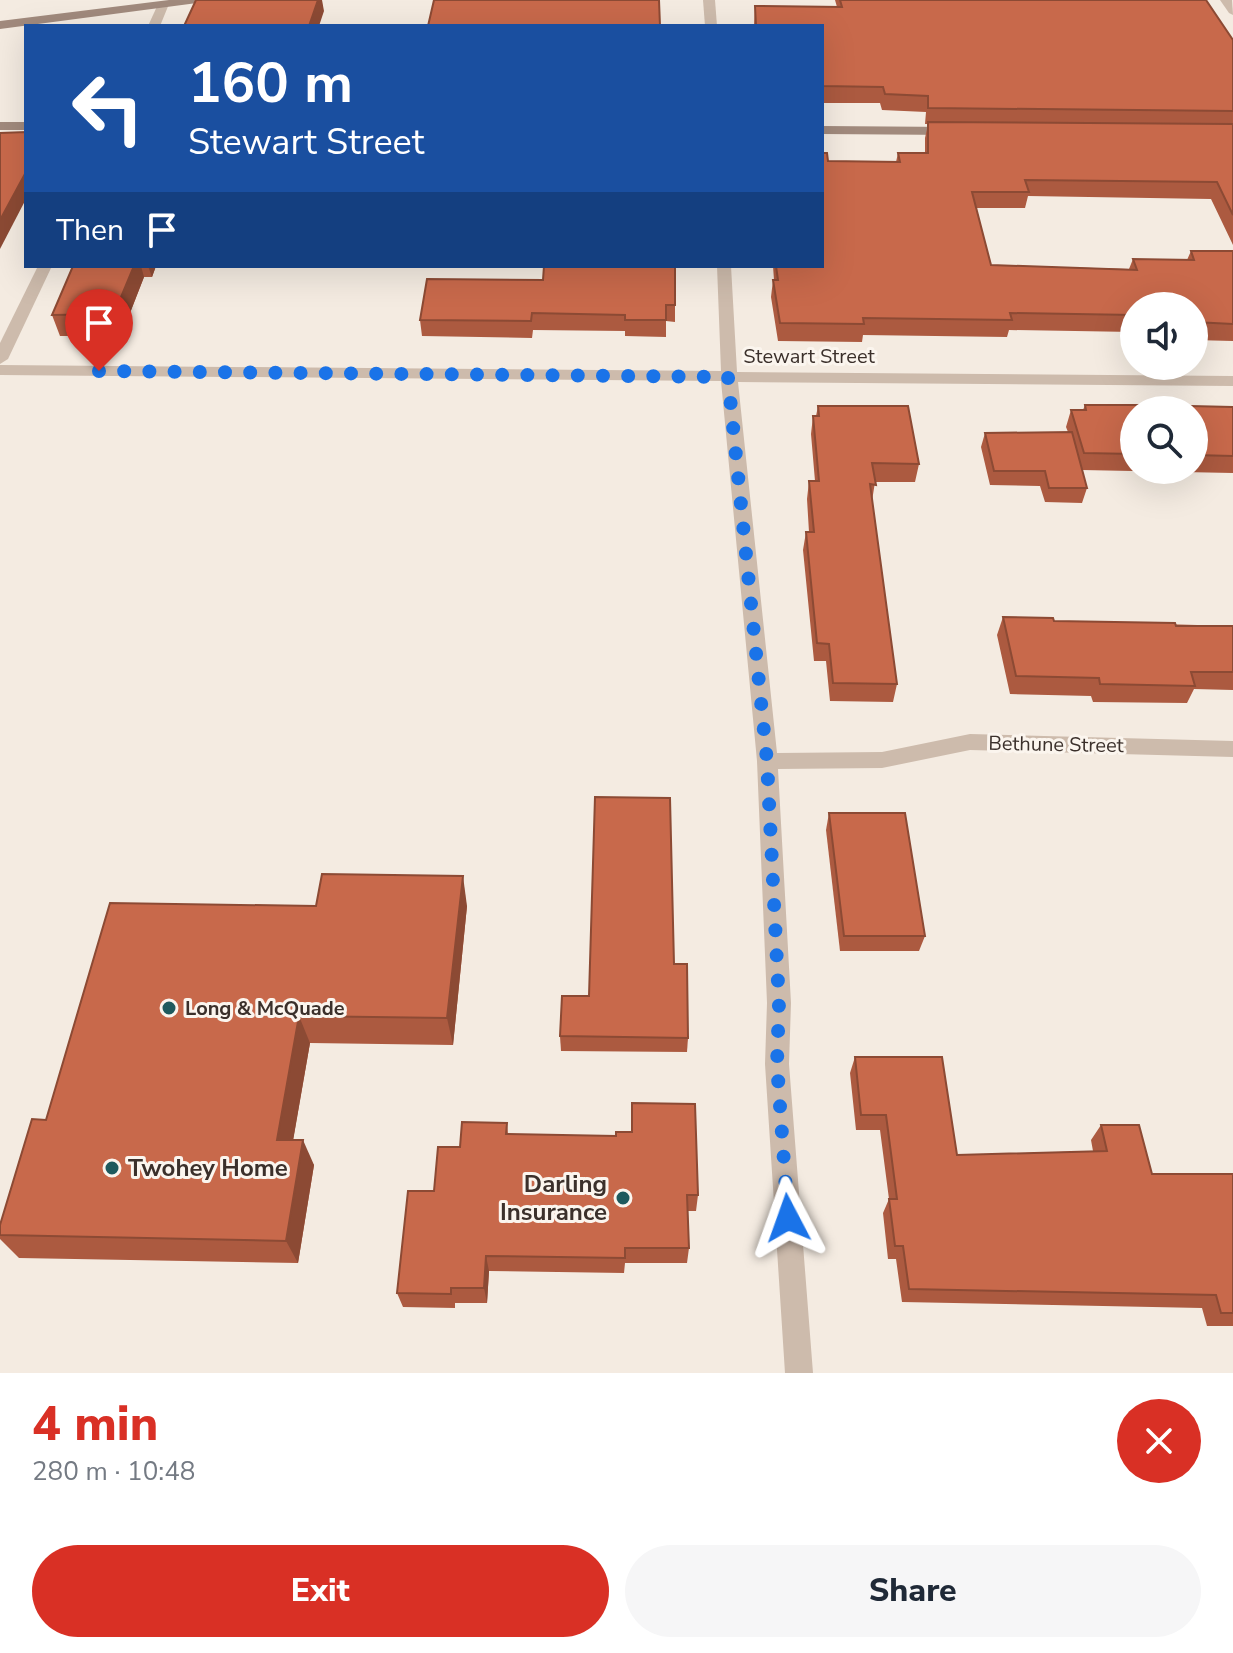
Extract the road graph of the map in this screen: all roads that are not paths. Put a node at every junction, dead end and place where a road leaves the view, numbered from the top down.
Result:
1 (197, 0) edge
2 (709, 0) edge
3 (1226, 0) edge
4 (163, 4) junction
5 (1233, 11) edge
6 (155, 24) edge
7 (711, 24) edge
8 (0, 25) edge
9 (0, 126) edge
10 (24, 126) edge
11 (824, 130) edge
12 (964, 132) edge
13 (44, 268) edge
14 (724, 268) edge
15 (0, 359) edge
16 (0, 370) edge
17 (728, 377) junction
18 (1233, 381) edge
19 (1233, 749) edge
20 (767, 761) junction
21 (799, 1373) edge

1 - 4 main road
2 - 7 street
3 - 5 street
4 - 6 street
4 - 8 main road
9 - 10 main road
11 - 12 main road
13 - 15 street
14 - 17 street
16 - 17 street, Stewart Street
17 - 18 street, Stewart Street
17 - 20 street
19 - 20 street, Bethune Street
20 - 21 street

